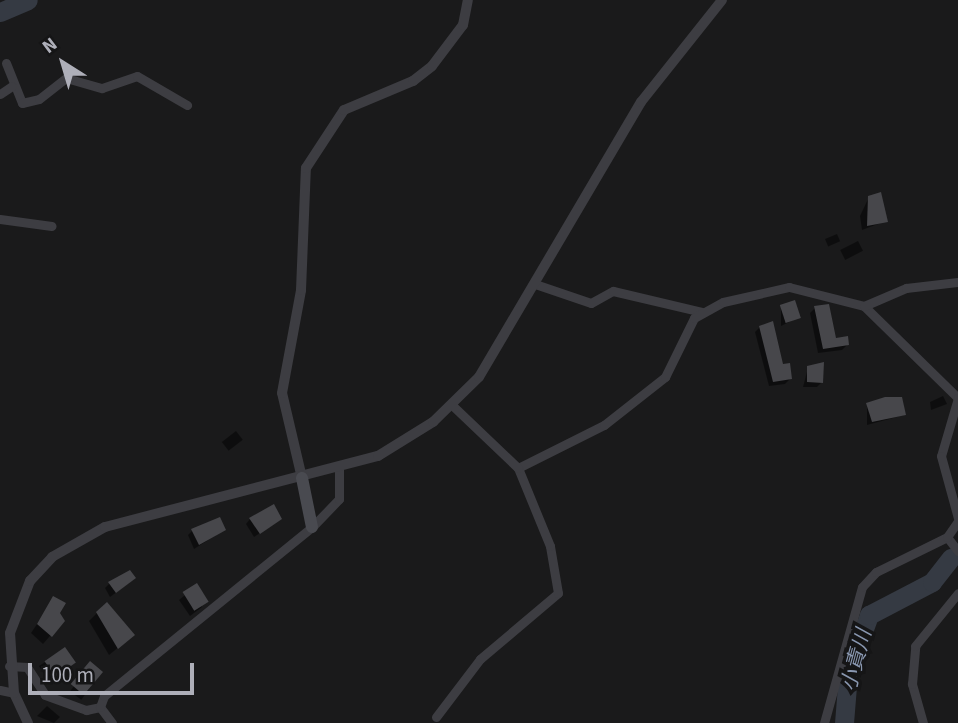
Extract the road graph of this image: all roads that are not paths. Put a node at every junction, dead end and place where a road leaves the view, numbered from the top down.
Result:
1 (468, 0) edge
2 (722, 0) edge
3 (6, 63) dead end
4 (12, 86) junction
5 (0, 94) edge
6 (187, 105) dead end
7 (0, 219) edge
8 (52, 226) dead end
9 (958, 282) edge
10 (536, 284) junction
11 (864, 306) junction
12 (702, 312) junction
13 (958, 398) edge
14 (452, 405) junction
15 (339, 468) junction
16 (518, 468) junction
17 (302, 478) junction
18 (958, 519) edge
19 (312, 527) junction
20 (947, 537) junction
21 (958, 551) edge
22 (958, 593) edge
23 (9, 666) junction
24 (0, 690) edge
25 (14, 693) junction
26 (100, 707) junction
27 (436, 717) dead end
28 (28, 723) edge
29 (111, 723) edge
30 (824, 723) edge
31 (923, 723) edge

1 - 17 street
2 - 10 street
3 - 4 street
4 - 5 street
4 - 6 street
7 - 8 street
9 - 11 street
10 - 12 street
10 - 14 street
11 - 12 street
11 - 13 street
12 - 16 street
13 - 18 street
14 - 15 street
14 - 16 street
15 - 17 street
15 - 19 street
16 - 27 street
17 - 19 main road
17 - 23 street
18 - 20 street
19 - 26 street
20 - 21 street
20 - 30 street
22 - 31 street
23 - 25 street
23 - 26 street
24 - 25 street
25 - 28 street
26 - 29 street

